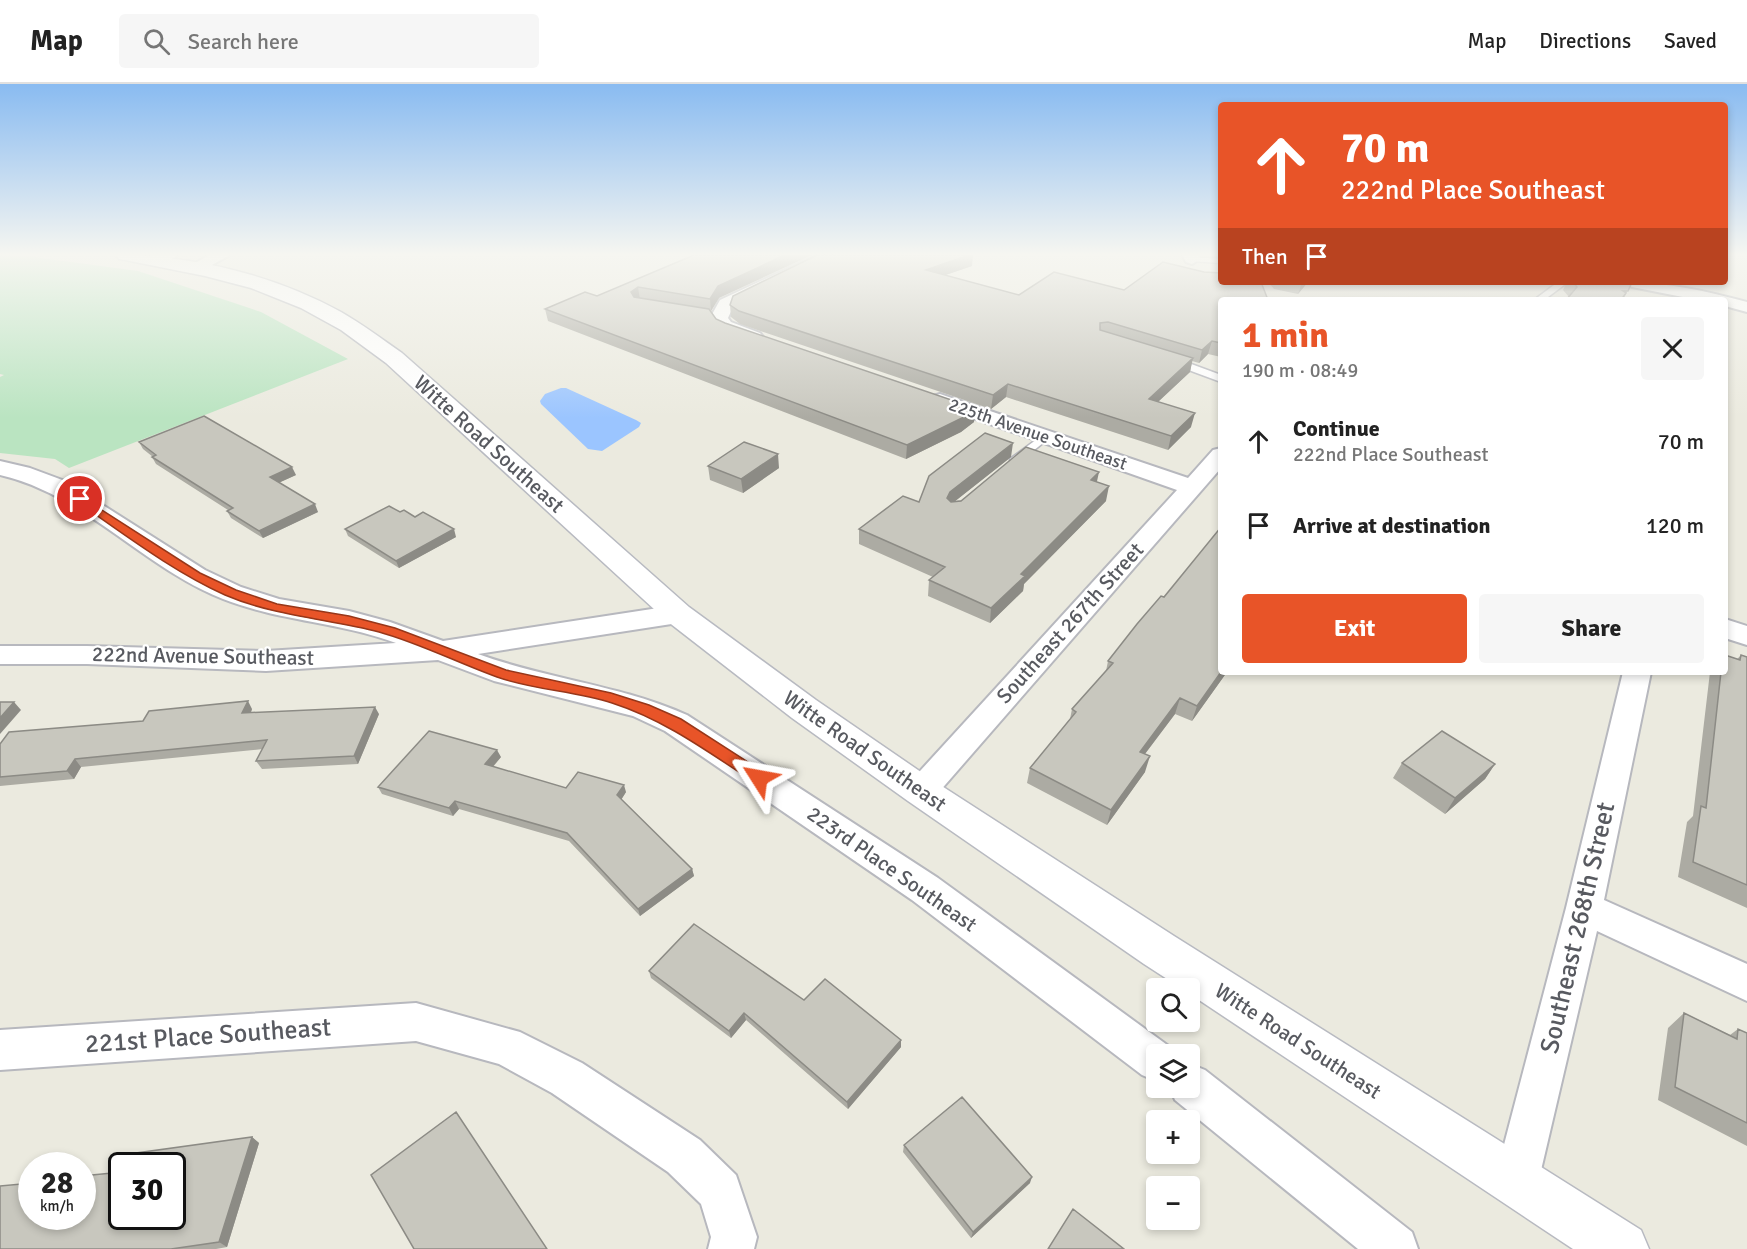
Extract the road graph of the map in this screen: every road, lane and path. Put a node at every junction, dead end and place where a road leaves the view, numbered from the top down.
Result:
1 (318, 309) edge
2 (721, 309) edge
3 (777, 345) edge
4 (1158, 356) edge
5 (1218, 378) edge
6 (918, 393) edge
7 (1044, 437) junction
8 (1218, 459) edge
9 (1008, 466) edge
10 (0, 468) edge
11 (1191, 487) junction
12 (678, 614) junction
13 (1728, 629) edge
14 (1747, 636) edge
15 (443, 650) junction
16 (0, 656) edge
17 (1636, 675) edge
18 (921, 791) junction
19 (1584, 908) junction
20 (1747, 983) edge
21 (0, 1050) edge
22 (1146, 1054) edge
23 (1200, 1093) edge
24 (1516, 1183) junction
25 (731, 1249) edge
26 (1395, 1249) edge
27 (1622, 1249) edge

1 - 12 street, Witte Road Southeast
2 - 3 street
4 - 5 lane
6 - 7 street, 225th Avenue Southeast
7 - 9 lane
7 - 11 street, 225th Avenue Southeast
8 - 11 street, Southeast 267th Street
10 - 15 street, 223rd Place Southeast
11 - 18 street, Southeast 267th Street
12 - 15 street, 222nd Avenue Southeast
12 - 18 street, Witte Road Southeast
13 - 14 street
15 - 16 street, 222nd Avenue Southeast
15 - 22 street, 223rd Place Southeast
17 - 19 street, Southeast 268th Street
18 - 24 street, Witte Road Southeast
19 - 20 street
19 - 24 street, Southeast 268th Street
21 - 25 street, 221st Place Southeast
23 - 26 street
24 - 27 street, Witte Road Southeast

